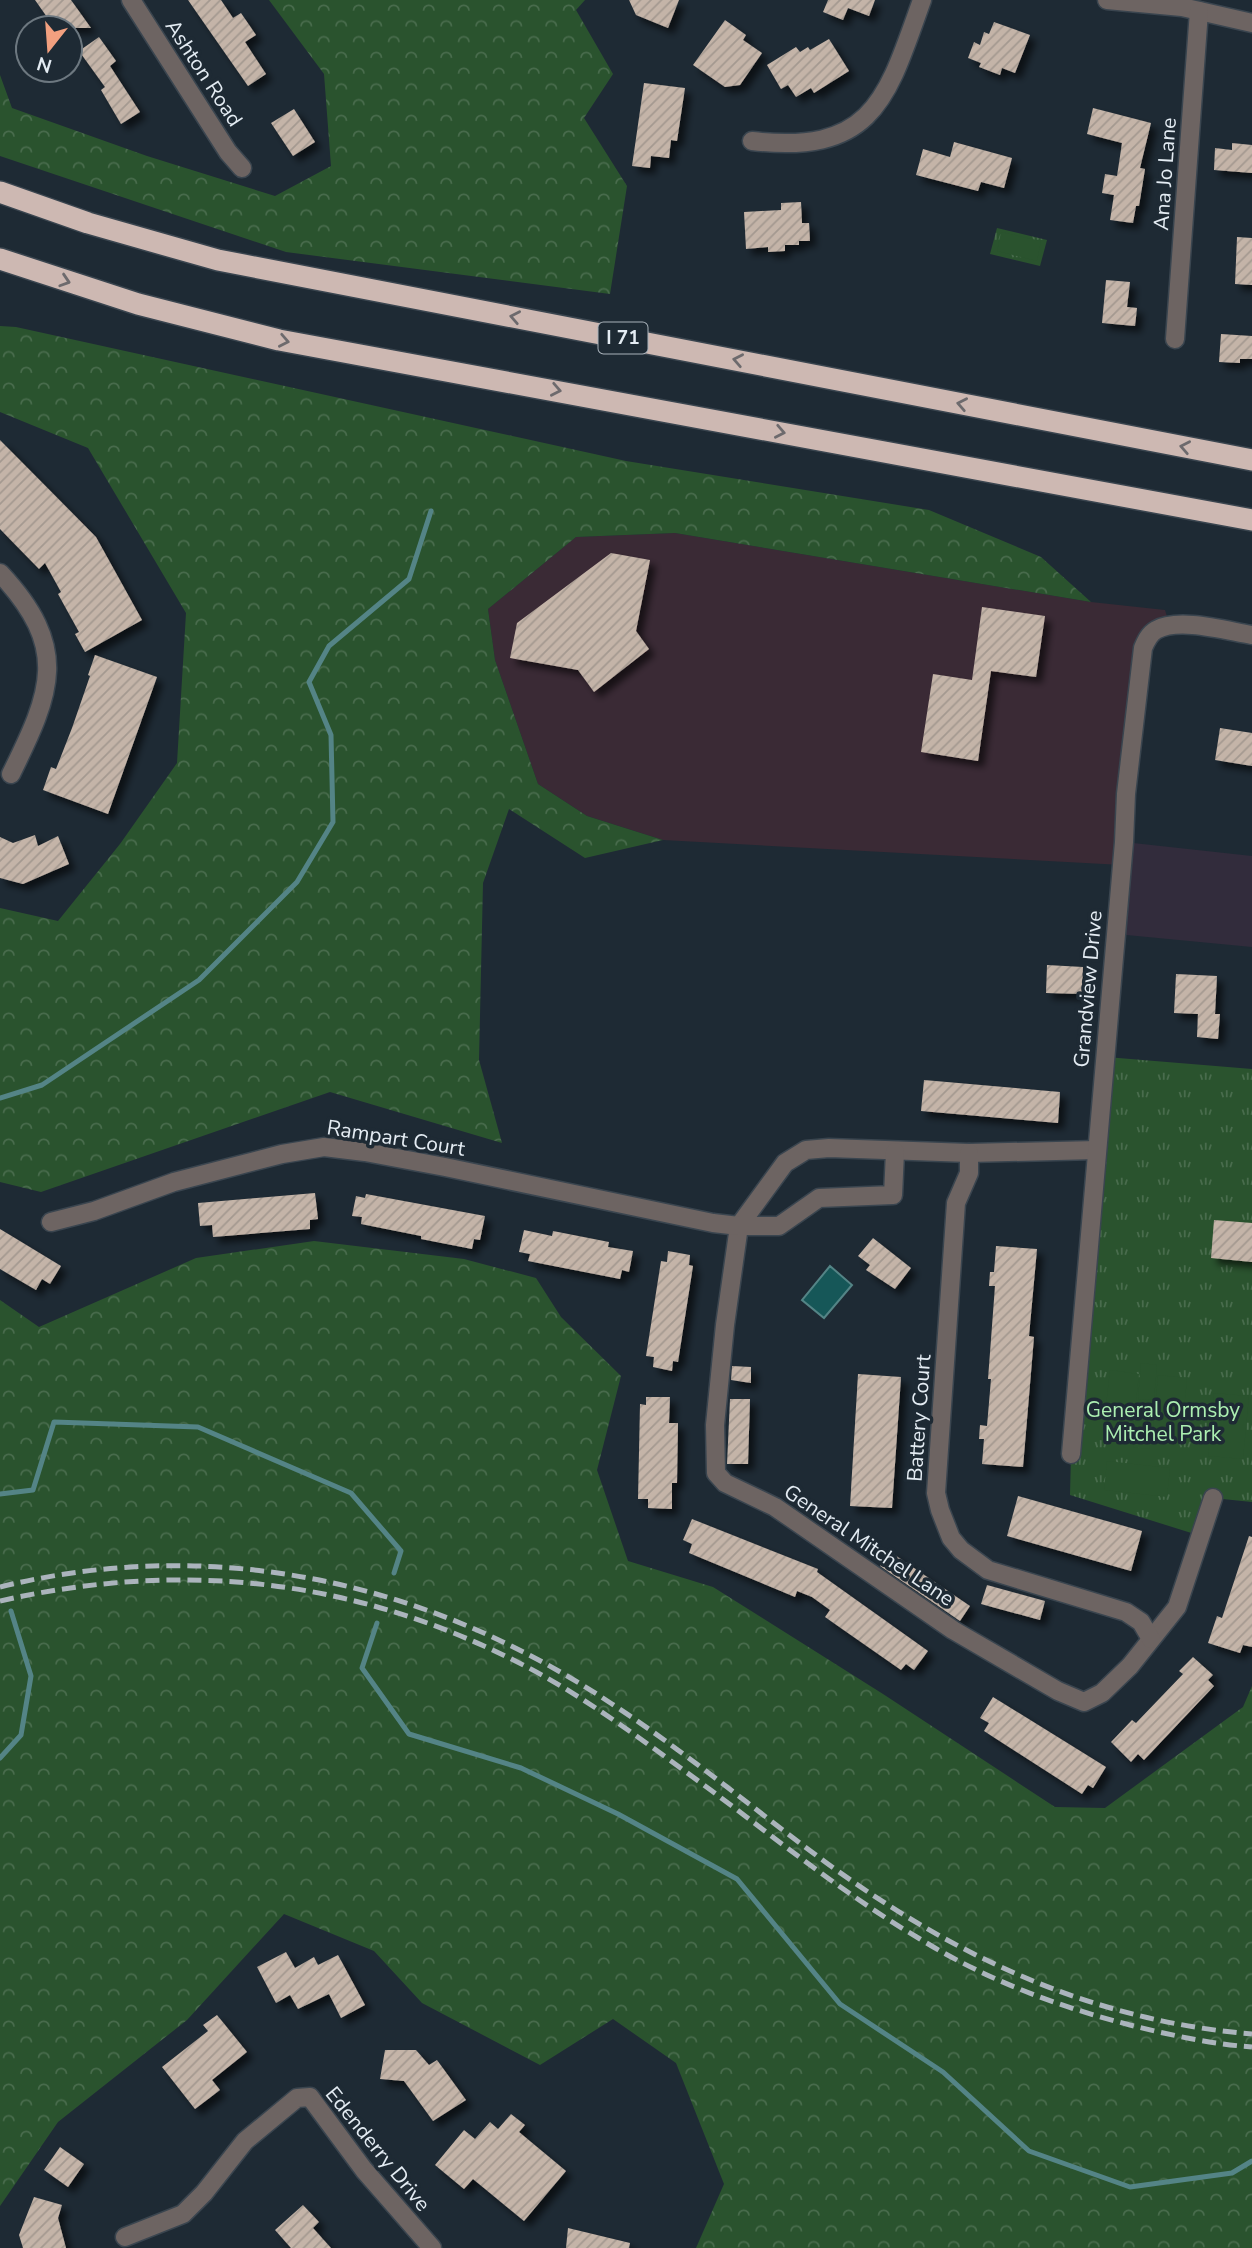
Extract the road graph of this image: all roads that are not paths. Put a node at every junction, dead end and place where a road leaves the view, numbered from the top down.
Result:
1 (131, 0) edge
2 (922, 0) edge
3 (1107, 0) edge
4 (1199, 11) junction
5 (1252, 23) edge
6 (752, 141) dead end
7 (242, 168) dead end
8 (0, 192) edge
9 (0, 259) edge
10 (1175, 339) dead end
11 (1252, 460) edge
12 (1252, 520) edge
13 (0, 573) edge
14 (1252, 635) edge
15 (11, 774) dead end
16 (1097, 1150) junction
17 (895, 1152) junction
18 (970, 1153) junction
19 (51, 1222) dead end
20 (739, 1226) junction
21 (1071, 1454) dead end
22 (1213, 1498) dead end
23 (1151, 1639) junction
24 (125, 2237) dead end
25 (432, 2248) edge

1 - 7 street, Ashton Road
2 - 6 street
3 - 4 street
4 - 5 street
4 - 10 street, Ana Jo Lane
11 -> 8 highway, I 71
9 -> 12 highway
13 - 15 street
14 - 16 street, Grandview Drive
16 - 18 street, General Mitchel Lane
16 - 21 street, Grandview Drive
17 - 18 street, General Mitchel Lane
17 - 20 street, General Mitchel Lane
17 - 20 street, Rampart Court
18 - 23 street, Battery Court
19 - 20 street, Rampart Court
20 - 23 street, General Mitchel Lane
22 - 23 street, General Mitchel Lane
24 - 25 street, Edenderry Drive

